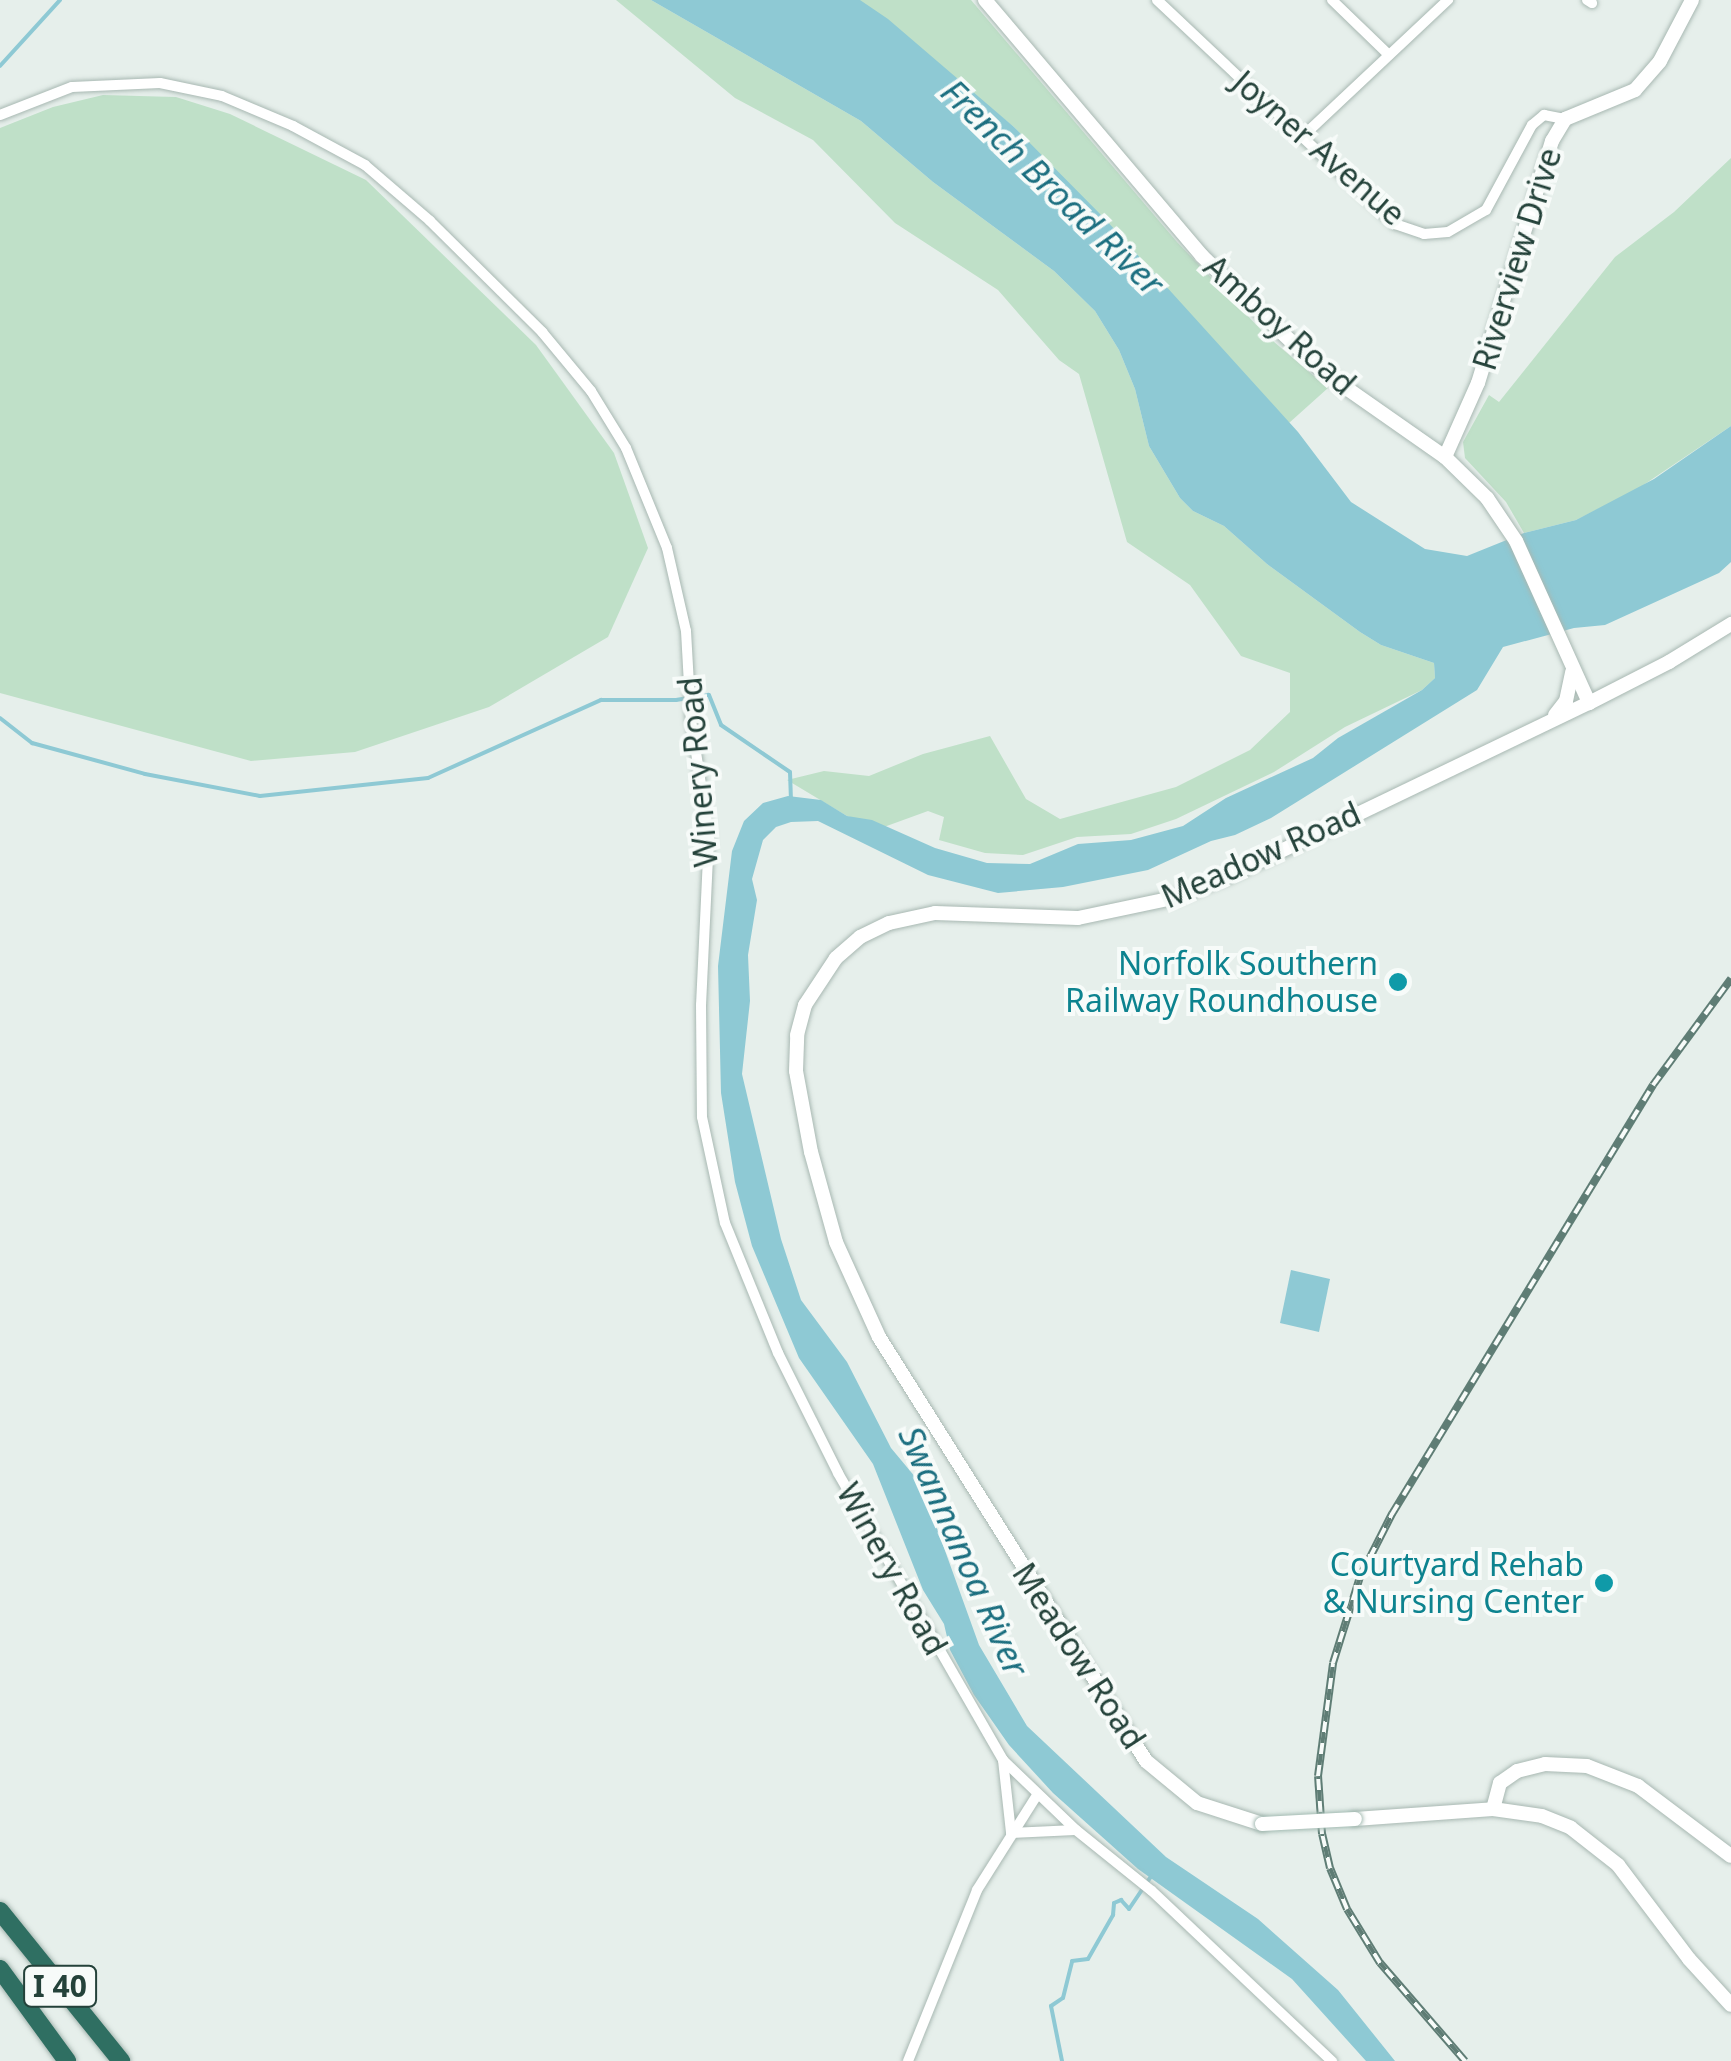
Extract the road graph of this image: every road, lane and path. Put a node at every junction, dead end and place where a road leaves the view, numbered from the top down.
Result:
1 (985, 0) edge
2 (1157, 0) edge
3 (1332, 0) edge
4 (1448, 0) edge
5 (1692, 0) edge
6 (1389, 54) junction
7 (0, 114) edge
8 (1566, 118) junction
9 (1301, 138) junction
10 (1445, 456) junction
11 (1731, 624) edge
12 (1571, 666) junction
13 (1589, 702) junction
14 (1547, 722) junction
15 (1003, 1760) junction
16 (1037, 1795) junction
17 (1493, 1809) junction
18 (1076, 1830) junction
19 (1011, 1833) junction
20 (1731, 1856) edge
21 (0, 1911) edge
22 (0, 1969) edge
23 (1731, 2004) edge
24 (67, 2061) edge
25 (121, 2061) edge
26 (908, 2061) edge
27 (1332, 2061) edge

1 - 10 main road, Amboy Road
2 - 9 street, Joyner Avenue
3 - 6 street
4 - 6 street
5 - 8 main road, Riverview Drive
6 - 9 street
7 - 15 street, Winery Road
8 - 9 street, Joyner Avenue
8 - 10 main road, Riverview Drive
10 - 12 main road, Amboy Road
11 - 13 main road, Meadow Road
12 - 13 main road, Amboy Road
12 - 14 main road
13 - 14 main road, Meadow Road
14 - 17 main road, Meadow Road, bridge
15 - 16 street, Winery Road
15 - 19 street
16 - 18 street, Winery Road
16 - 19 street
17 - 20 main road
17 - 23 main road, Meadow Road
18 - 19 street
18 - 27 street, Winery Road
19 - 26 street
21 - 25 highway, I 40
22 - 24 highway, I 40

